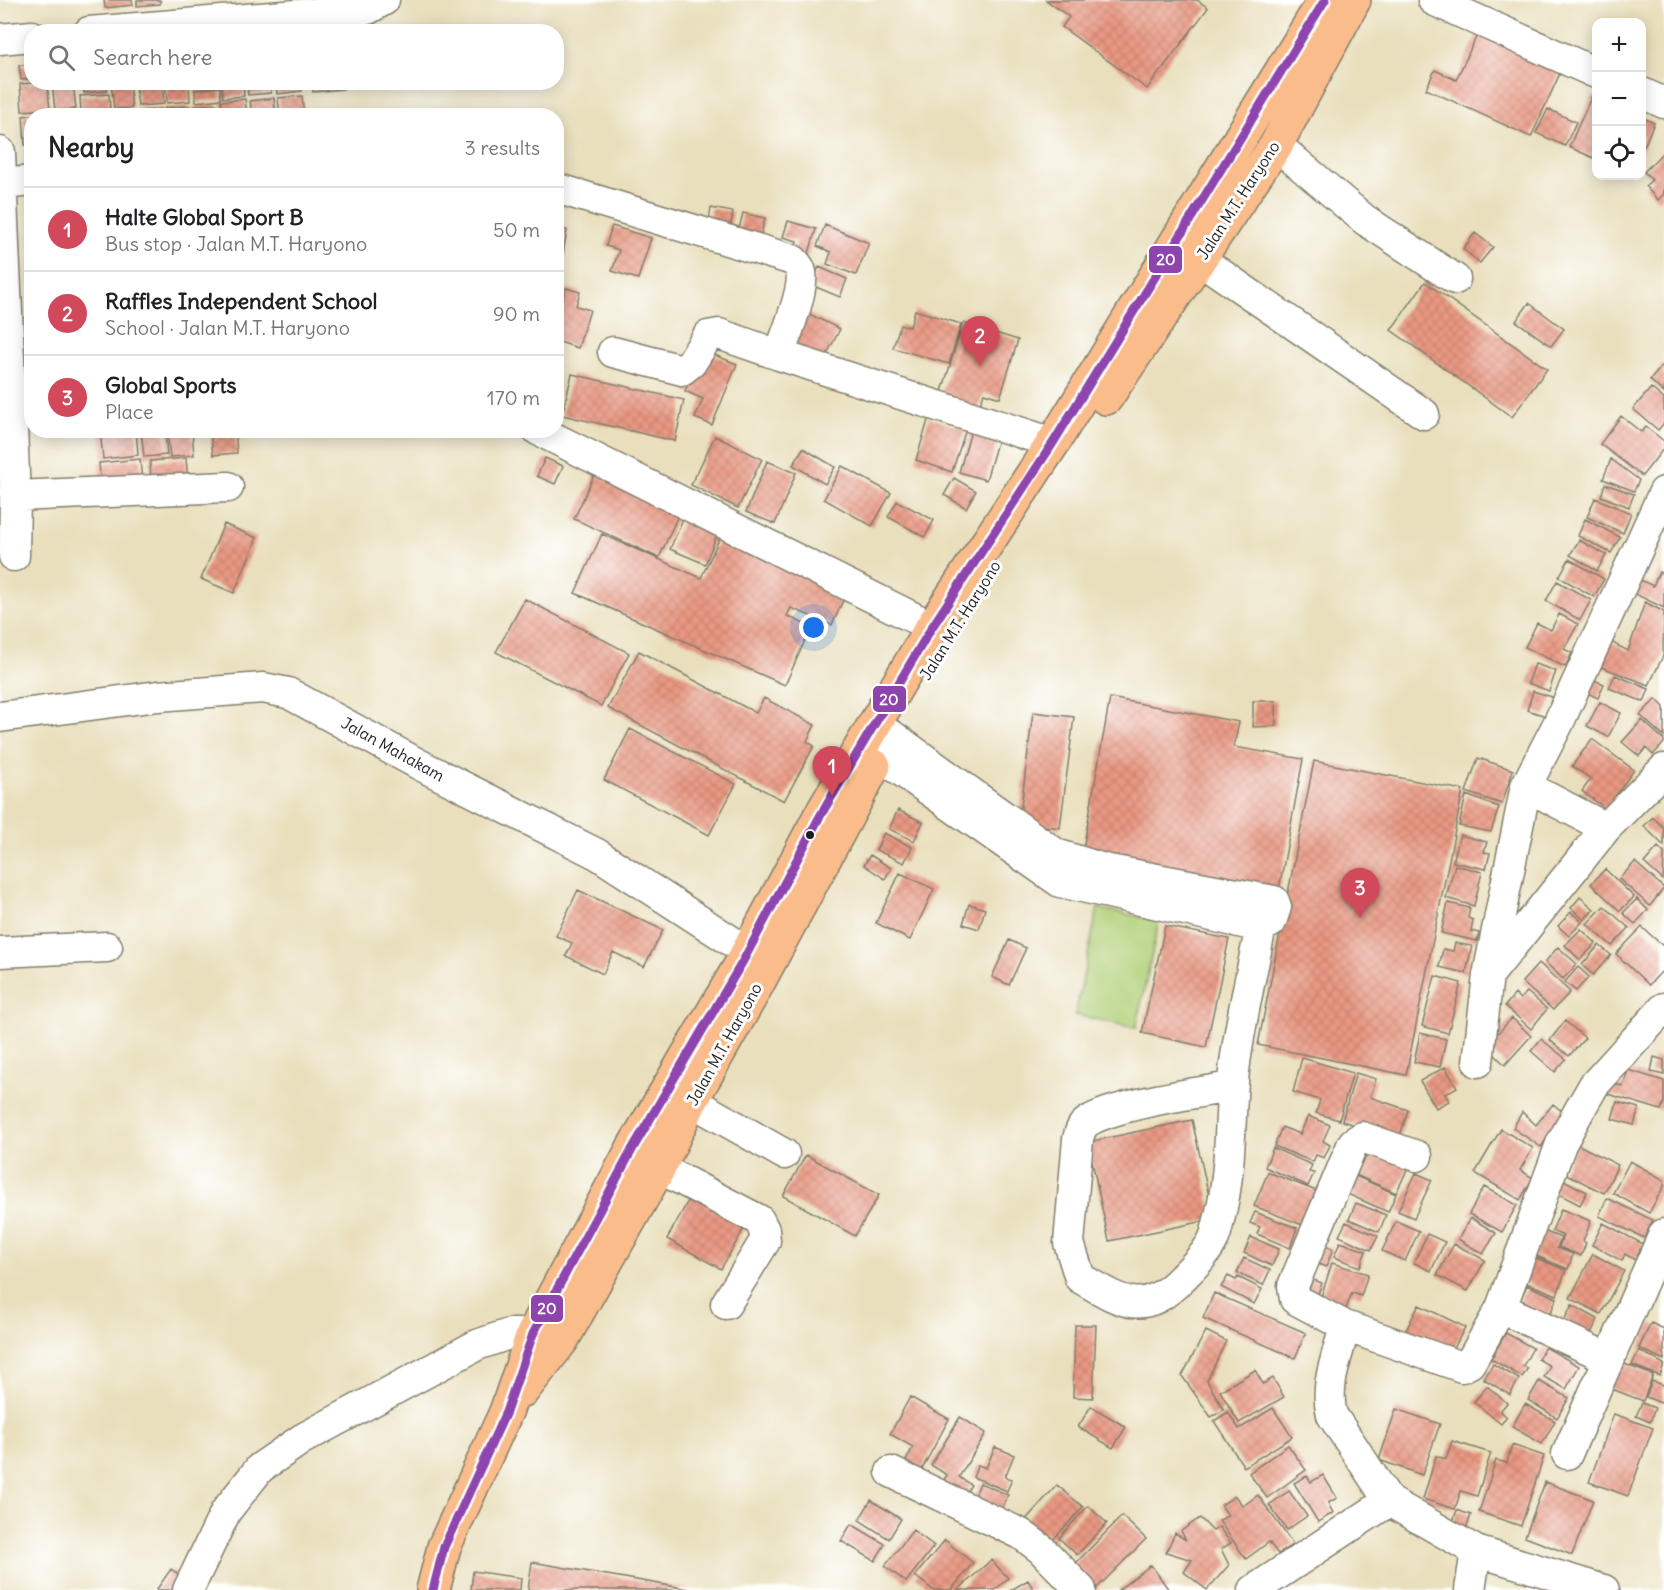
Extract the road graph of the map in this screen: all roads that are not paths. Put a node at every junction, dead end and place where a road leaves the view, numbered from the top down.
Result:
1 (384, 0) edge
2 (1325, 0) edge
3 (1354, 0) edge
4 (1433, 0) edge
5 (185, 24) edge
6 (24, 37) edge
7 (0, 39) edge
8 (1594, 72) edge
9 (1646, 95) edge
10 (1664, 103) edge
11 (1276, 145) junction
12 (0, 152) edge
13 (17, 182) edge
14 (564, 190) edge
15 (1199, 259) junction
16 (1455, 279) dead end
17 (20, 340) edge
18 (613, 352) dead end
19 (779, 355) junction
20 (1424, 414) dead end
21 (554, 438) edge
22 (1053, 443) junction
23 (228, 487) dead end
24 (15, 496) junction
25 (1663, 497) edge
26 (14, 556) dead end
27 (932, 627) junction
28 (0, 717) edge
29 (885, 745) junction
30 (1664, 769) edge
31 (1526, 786) junction
32 (1606, 828) junction
33 (107, 947) dead end
34 (0, 952) edge
35 (748, 952) junction
36 (1488, 975) junction
37 (741, 988) junction
38 (1664, 1008) edge
39 (1478, 1062) dead end
40 (1232, 1087) junction
41 (691, 1101) junction
42 (784, 1155) dead end
43 (1417, 1156) dead end
44 (659, 1168) junction
45 (1664, 1234) edge
46 (726, 1304) dead end
47 (1501, 1308) junction
48 (1345, 1326) junction
49 (533, 1334) junction
50 (1610, 1359) junction
51 (506, 1412) junction
52 (1567, 1454) dead end
53 (891, 1472) dead end
54 (1389, 1501) junction
55 (1476, 1551) junction
56 (188, 1590) edge
57 (433, 1590) edge
58 (1081, 1590) edge
59 (1254, 1590) edge
60 (1470, 1590) edge
61 (1604, 1590) edge

1 - 5 street
2 - 22 main road, Jalan M.T. Haryono
3 - 11 main road, Jalan M.T. Haryono
4 - 8 street
6 - 7 street
9 - 10 street
11 - 15 main road, Jalan M.T. Haryono
11 - 16 street
12 - 13 street
13 - 17 street
14 - 19 street
15 - 20 street
15 - 29 main road, Jalan M.T. Haryono
17 - 24 street
18 - 19 street
19 - 22 street
21 - 27 street
22 - 27 main road, Jalan M.T. Haryono
23 - 24 street
24 - 26 street
25 - 31 street
27 - 35 main road, Jalan M.T. Haryono
28 - 35 street, Jalan Mahakam
29 - 37 main road, Jalan M.T. Haryono
29 - 40 street
30 - 32 street
31 - 32 street
31 - 36 street
32 - 36 street
33 - 34 street
35 - 37 main road, Jalan M.T. Haryono
36 - 39 street
37 - 41 main road, Jalan M.T. Haryono
37 - 49 main road, Jalan M.T. Haryono
38 - 47 street
40 - 40 street
41 - 42 street
41 - 44 main road, Jalan M.T. Haryono
43 - 48 street
44 - 46 street
44 - 51 main road, Jalan M.T. Haryono
45 - 50 street
47 - 48 street
47 - 50 street
48 - 54 street
49 - 51 main road, Jalan M.T. Haryono
49 - 56 street
50 - 52 street
51 - 57 main road, Jalan M.T. Haryono
53 - 58 street
54 - 55 street
54 - 59 street
55 - 60 street
55 - 61 street

